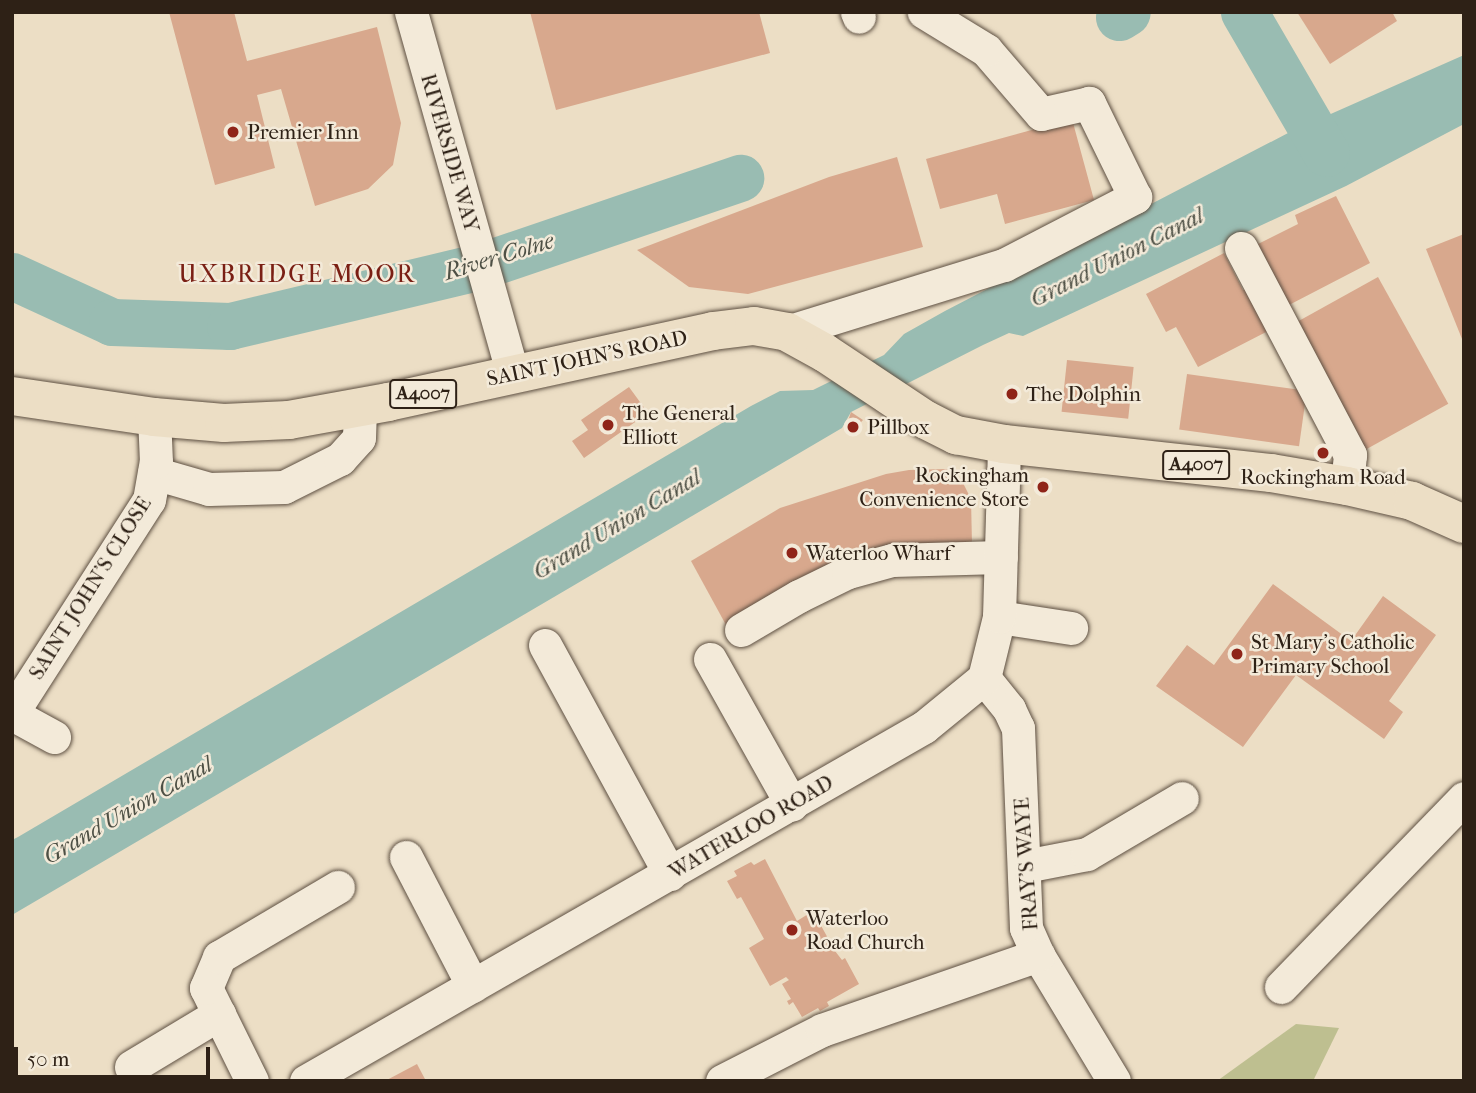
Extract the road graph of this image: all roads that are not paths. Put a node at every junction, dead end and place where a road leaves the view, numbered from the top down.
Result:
1 (411, 12) edge
2 (924, 12) edge
3 (1241, 248) dead end
4 (787, 332) junction
5 (513, 374) junction
6 (12, 396) edge
7 (360, 407) junction
8 (154, 417) junction
9 (1004, 444) junction
10 (154, 473) junction
11 (1347, 485) junction
12 (1464, 524) edge
13 (1001, 557) junction
14 (999, 617) junction
15 (1071, 628) dead end
16 (741, 630) dead end
17 (545, 645) dead end
18 (710, 659) dead end
19 (984, 678) junction
20 (12, 713) edge
21 (54, 737) dead end
22 (1182, 798) dead end
23 (1464, 798) edge
24 (792, 805) junction
25 (406, 857) dead end
26 (1025, 866) junction
27 (670, 874) junction
28 (338, 887) dead end
29 (1038, 954) junction
30 (473, 986) junction
31 (1281, 987) dead end
32 (219, 1014) junction
33 (131, 1068) dead end
34 (252, 1081) edge
35 (306, 1081) edge
36 (722, 1081) edge
37 (1114, 1081) edge

1 - 5 street, RIVERSIDE WAY
2 - 4 street
3 - 11 street
4 - 5 main road, SAINT JOHN'S ROAD / A4007
4 - 9 main road, SAINT JOHN'S ROAD / A4007
5 - 7 main road, SAINT JOHN'S ROAD / A4007
6 - 8 main road, SAINT JOHN'S ROAD / A4007
7 - 8 main road, SAINT JOHN'S ROAD / A4007
7 - 10 street
8 - 10 street, SAINT JOHN'S CLOSE
9 - 11 main road, A4007
9 - 13 street
10 - 20 street, SAINT JOHN'S CLOSE
11 - 12 main road, A4007
13 - 14 street
13 - 16 street
14 - 15 street
14 - 19 street
17 - 27 street
18 - 24 street
19 - 24 street, WATERLOO ROAD
19 - 26 street, FRAY'S WAYE
20 - 21 street
22 - 26 street
23 - 31 street
24 - 27 street, WATERLOO ROAD
25 - 30 street
26 - 29 street, FRAY'S WAYE
27 - 30 street, WATERLOO ROAD
28 - 32 street
29 - 36 street
29 - 37 street, FRAY'S WAYE
30 - 35 street, WATERLOO ROAD
32 - 33 street
32 - 34 street

